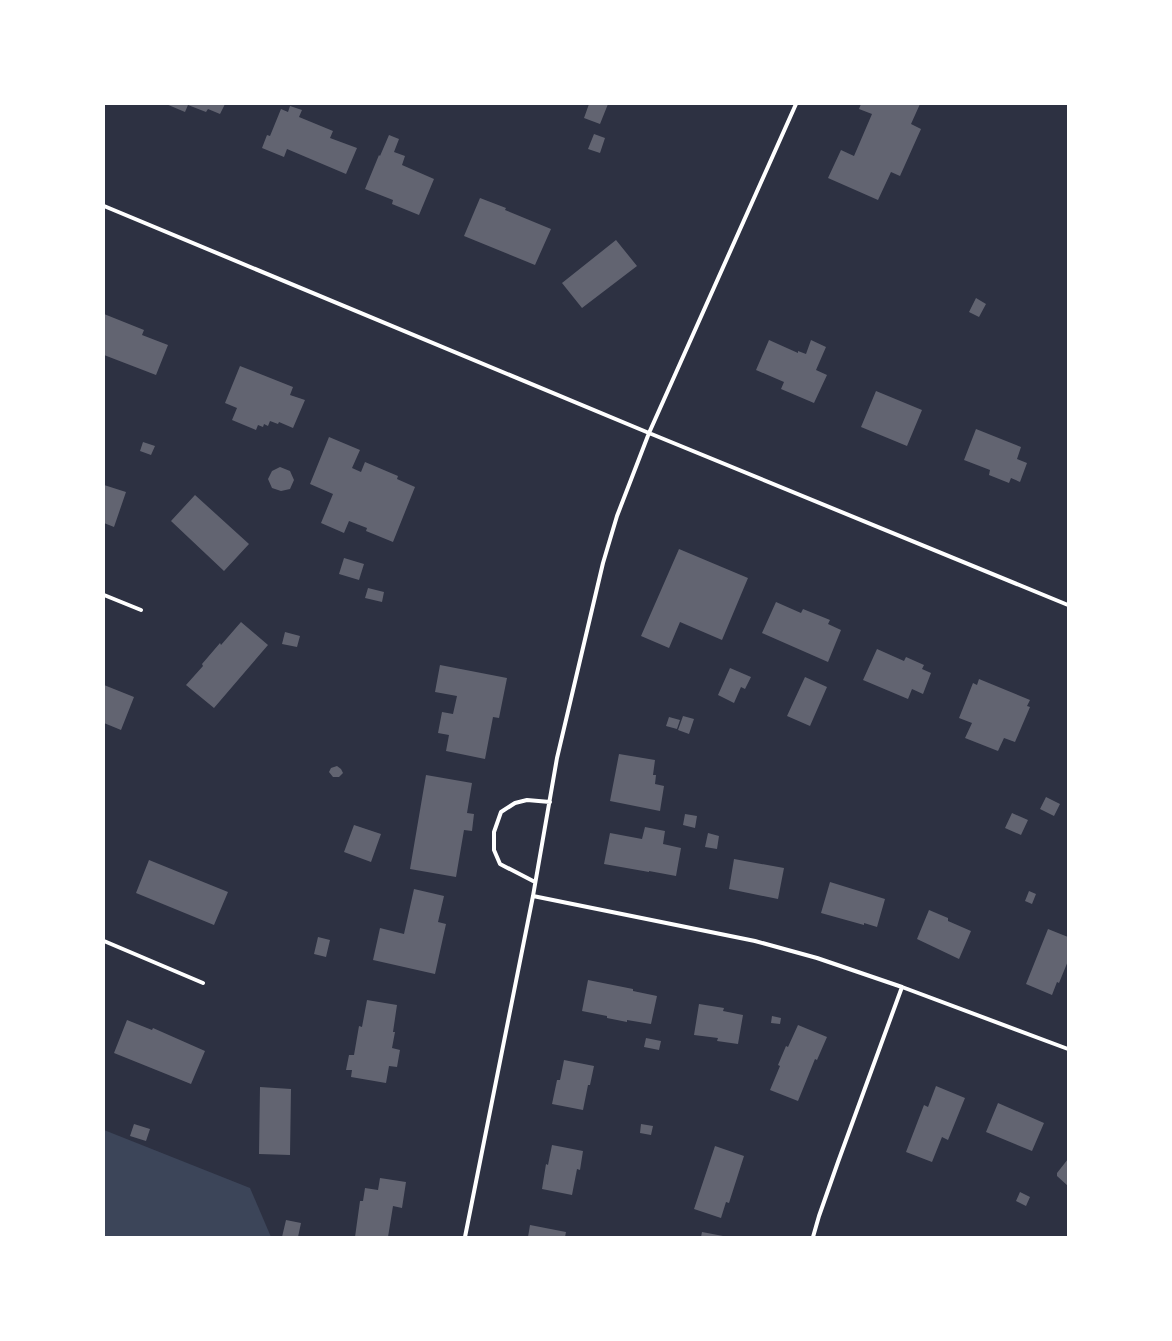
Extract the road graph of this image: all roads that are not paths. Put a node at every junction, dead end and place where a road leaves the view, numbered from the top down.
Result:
1 (796, 104) edge
2 (104, 206) edge
3 (649, 433) junction
4 (104, 595) edge
5 (1068, 605) edge
6 (141, 610) dead end
7 (550, 802) junction
8 (535, 882) junction
9 (533, 896) junction
10 (104, 941) edge
11 (203, 983) dead end
12 (902, 987) junction
13 (1068, 1049) edge
14 (465, 1237) edge
15 (813, 1237) edge

1 - 3 street
2 - 3 street
3 - 5 street
3 - 7 street
4 - 6 street
7 - 8 street
7 - 8 street
8 - 9 street
9 - 12 street
9 - 14 street
10 - 11 street
12 - 13 street
12 - 15 street

